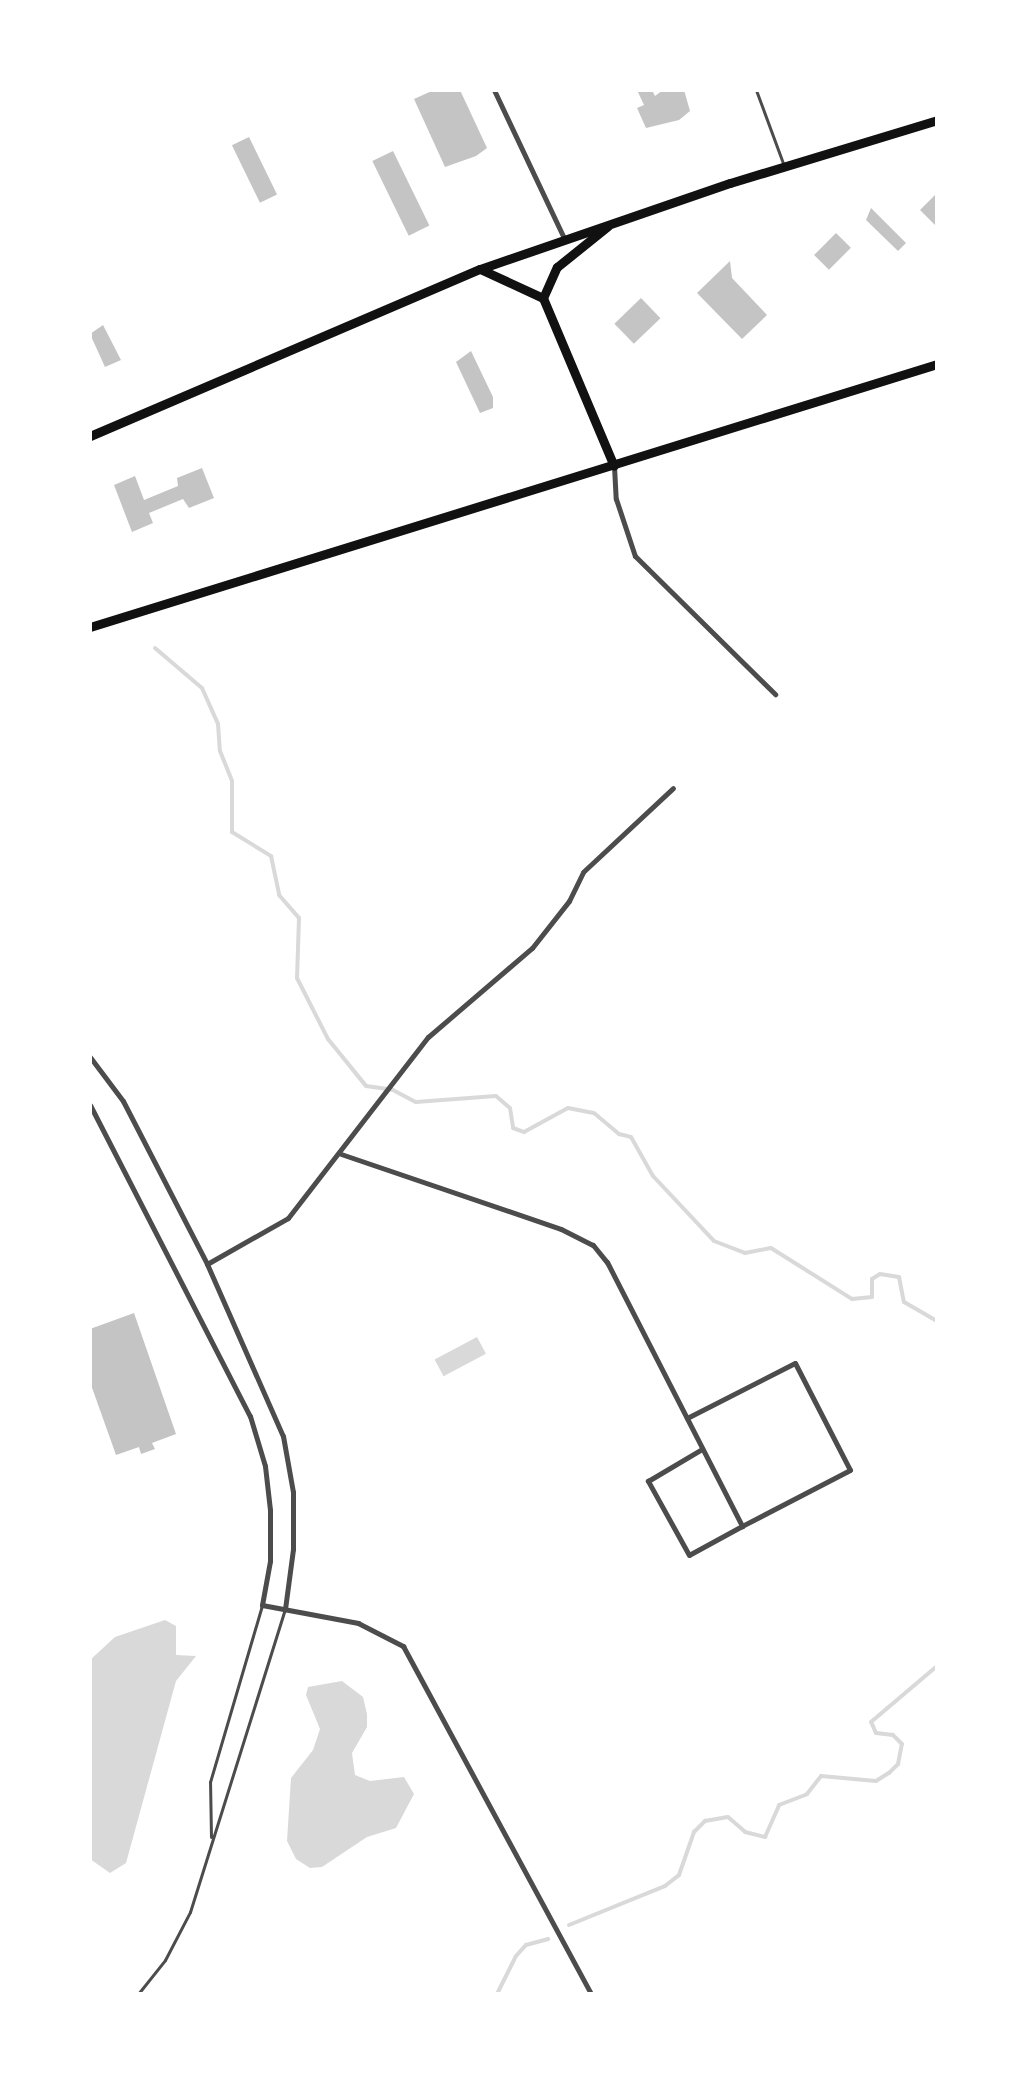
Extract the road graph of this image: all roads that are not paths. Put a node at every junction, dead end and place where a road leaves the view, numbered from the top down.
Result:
1 (494, 90) edge
2 (756, 90) edge
3 (937, 120) edge
4 (784, 166) junction
5 (613, 222) junction
6 (564, 238) junction
7 (480, 269) junction
8 (543, 298) junction
9 (937, 364) edge
10 (90, 436) edge
11 (614, 466) junction
12 (90, 627) edge
13 (775, 694) dead end
14 (673, 788) dead end
15 (90, 1057) edge
16 (90, 1105) edge
17 (341, 1154) junction
18 (207, 1264) junction
19 (687, 1418) junction
20 (702, 1449) junction
21 (742, 1526) junction
22 (262, 1605) junction
23 (285, 1609) junction
24 (211, 1842) junction
25 (138, 1994) edge
26 (591, 1994) edge

1 - 6 street
2 - 4 lane
3 - 4 highway
4 - 5 highway
5 - 6 highway
5 - 8 highway
6 - 7 highway
7 - 8 highway
7 - 10 highway
8 - 11 highway
9 - 11 highway
11 - 12 highway
11 - 13 street
14 - 17 street
15 - 18 street
16 - 22 street
17 - 18 street
17 - 19 street
18 - 23 street
19 - 20 street
19 - 21 street
20 - 21 street
20 - 21 street
22 - 23 street
22 - 24 lane
23 - 24 lane
23 - 26 street
24 - 25 lane

